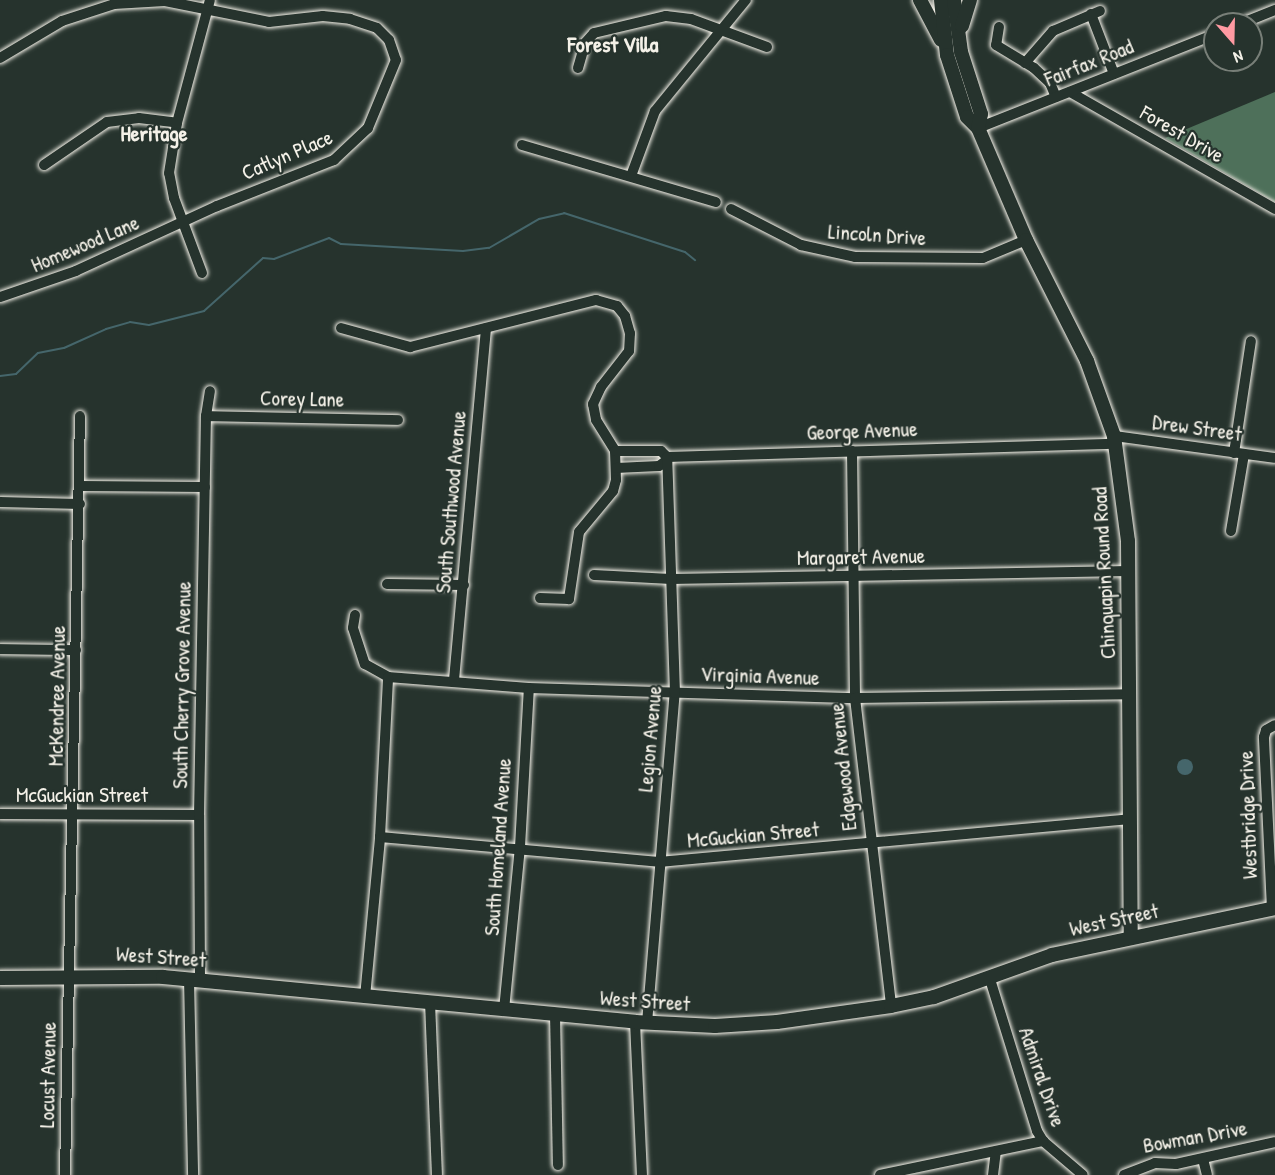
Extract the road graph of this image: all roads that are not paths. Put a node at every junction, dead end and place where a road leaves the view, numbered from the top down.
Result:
1 (210, 0) edge
2 (746, 0) edge
3 (920, 0) edge
4 (941, 0) edge
5 (954, 0) edge
6 (970, 0) edge
7 (113, 2) edge
8 (207, 11) junction
9 (999, 27) dead end
10 (723, 29) junction
11 (1203, 39) edge
12 (767, 47) dead end
13 (954, 53) junction
14 (0, 58) edge
15 (1026, 63) junction
16 (578, 68) dead end
17 (1114, 74) junction
18 (1070, 92) junction
19 (1056, 97) junction
20 (177, 123) junction
21 (978, 128) junction
22 (522, 145) dead end
23 (44, 165) dead end
24 (631, 176) junction
25 (716, 202) dead end
26 (731, 209) dead end
27 (1275, 209) edge
28 (184, 222) junction
29 (1026, 240) junction
30 (202, 273) dead end
31 (0, 297) edge
32 (340, 328) dead end
33 (486, 328) junction
34 (1251, 340) dead end
35 (210, 391) dead end
36 (80, 416) dead end
37 (206, 416) junction
38 (398, 420) dead end
39 (1114, 440) junction
40 (615, 451) junction
41 (852, 451) junction
42 (1239, 454) junction
43 (1275, 458) edge
44 (667, 459) junction
45 (616, 468) junction
46 (80, 486) junction
47 (205, 487) junction
48 (0, 502) edge
49 (80, 504) junction
50 (1231, 531) dead end
51 (1129, 571) junction
52 (594, 575) dead end
53 (853, 577) junction
54 (671, 579) junction
55 (387, 584) dead end
56 (464, 585) junction
57 (540, 598) dead end
58 (356, 615) dead end
59 (0, 649) edge
60 (76, 650) junction
61 (388, 676) junction
62 (454, 680) junction
63 (529, 688) junction
64 (675, 693) junction
65 (1131, 694) junction
66 (855, 698) junction
67 (1275, 725) edge
68 (0, 814) edge
69 (199, 815) junction
70 (75, 816) junction
71 (1130, 819) junction
72 (380, 837) junction
73 (871, 844) junction
74 (520, 847) junction
75 (659, 862) junction
76 (1273, 909) edge
77 (1131, 938) junction
78 (69, 975) junction
79 (989, 976) junction
80 (0, 978) edge
81 (195, 979) junction
82 (365, 997) junction
83 (430, 1002) junction
84 (891, 1006) junction
85 (504, 1010) junction
86 (555, 1014) junction
87 (641, 1022) junction
88 (1042, 1142) junction
89 (1275, 1142) edge
90 (996, 1151) junction
91 (1203, 1159) junction
92 (558, 1165) dead end
93 (65, 1175) edge
94 (193, 1175) edge
95 (437, 1175) edge
96 (642, 1175) edge
97 (880, 1175) edge
98 (993, 1175) edge
99 (1083, 1175) edge
100 (1124, 1175) edge
101 (1208, 1175) edge

1 - 8 street
2 - 10 street
3 - 13 main road
4 - 13 main road, Chinquapin Round Road
5 - 13 main road, Chinquapin Round Road
6 - 13 main road
7 - 8 street, Catlyn Place
7 - 14 street, Catlyn Place
8 - 20 street
8 - 28 street, Catlyn Place
9 - 15 street
10 - 12 street
10 - 16 street
10 - 24 street
11 - 17 street, Fairfax Road
13 - 21 main road, Chinquapin Round Road
15 - 17 street
15 - 19 street
17 - 18 street, Fairfax Road
18 - 19 street, Fairfax Road
18 - 27 street, Forest Drive
19 - 21 street, Fairfax Road
20 - 23 street
20 - 28 street
21 - 29 main road, Chinquapin Round Road
22 - 24 street
24 - 25 street
26 - 29 street, Lincoln Drive
28 - 30 street
28 - 31 street, Homewood Lane
29 - 39 main road, Chinquapin Round Road
32 - 33 street
33 - 40 street
33 - 56 street, South Southwood Avenue
34 - 42 street
35 - 37 street, South Cherry Grove Avenue
36 - 46 street, McKendree Avenue
37 - 38 street, Corey Lane
37 - 47 street, South Cherry Grove Avenue
39 - 41 street, George Avenue
39 - 42 street, Drew Street
39 - 51 main road, Chinquapin Round Road
40 - 44 street, George Avenue
40 - 45 street
41 - 44 street, George Avenue
41 - 53 street, Edgewood Avenue
42 - 43 street, Drew Street
42 - 50 street
44 - 45 street
44 - 54 street, Legion Avenue
45 - 57 street
46 - 47 street
46 - 49 street, McKendree Avenue
47 - 69 street, South Cherry Grove Avenue
48 - 49 street
49 - 60 street, McKendree Avenue
51 - 53 street, Margaret Avenue
51 - 65 main road, Chinquapin Round Road
52 - 54 street, Margaret Avenue
53 - 54 street, Margaret Avenue
53 - 66 street, Edgewood Avenue
54 - 64 street, Legion Avenue
55 - 56 street
56 - 62 street, South Southwood Avenue
58 - 61 street
59 - 60 street
60 - 70 street, McKendree Avenue
61 - 62 street, Virginia Avenue
61 - 72 street
62 - 63 street, Virginia Avenue
63 - 64 street, Virginia Avenue
63 - 74 street, South Homeland Avenue
64 - 66 street, Virginia Avenue
64 - 75 street, Legion Avenue
65 - 66 street, Virginia Avenue
65 - 71 main road, Chinquapin Round Road
66 - 73 street, Edgewood Avenue
67 - 76 street, Westbridge Drive
68 - 70 street, McGuckian Street
69 - 70 street, McGuckian Street
69 - 81 street, South Cherry Grove Avenue
70 - 78 street, McKendree Avenue
71 - 73 street, McGuckian Street
71 - 77 main road, Chinquapin Round Road
72 - 74 street, McGuckian Street
72 - 82 street
73 - 75 street, McGuckian Street
73 - 84 street, Edgewood Avenue
74 - 75 street, McGuckian Street
74 - 85 street, South Homeland Avenue
75 - 87 street, Legion Avenue
76 - 77 main road, West Street
77 - 79 main road, West Street
78 - 80 main road, West Street
78 - 81 main road, West Street
78 - 93 street, Locust Avenue
79 - 84 main road, West Street
79 - 88 street, Admiral Drive
81 - 82 main road, West Street
81 - 94 street, South Cherry Grove Avenue
82 - 83 main road, West Street
83 - 85 main road, West Street
83 - 95 street
84 - 87 main road, West Street
85 - 86 main road, West Street
86 - 87 main road, West Street
86 - 92 street
87 - 96 street, Legion Avenue
88 - 90 street
88 - 99 street, Admiral Drive
89 - 91 street, Bowman Drive
90 - 97 street
90 - 98 street
91 - 100 street, Bowman Drive
91 - 101 street

